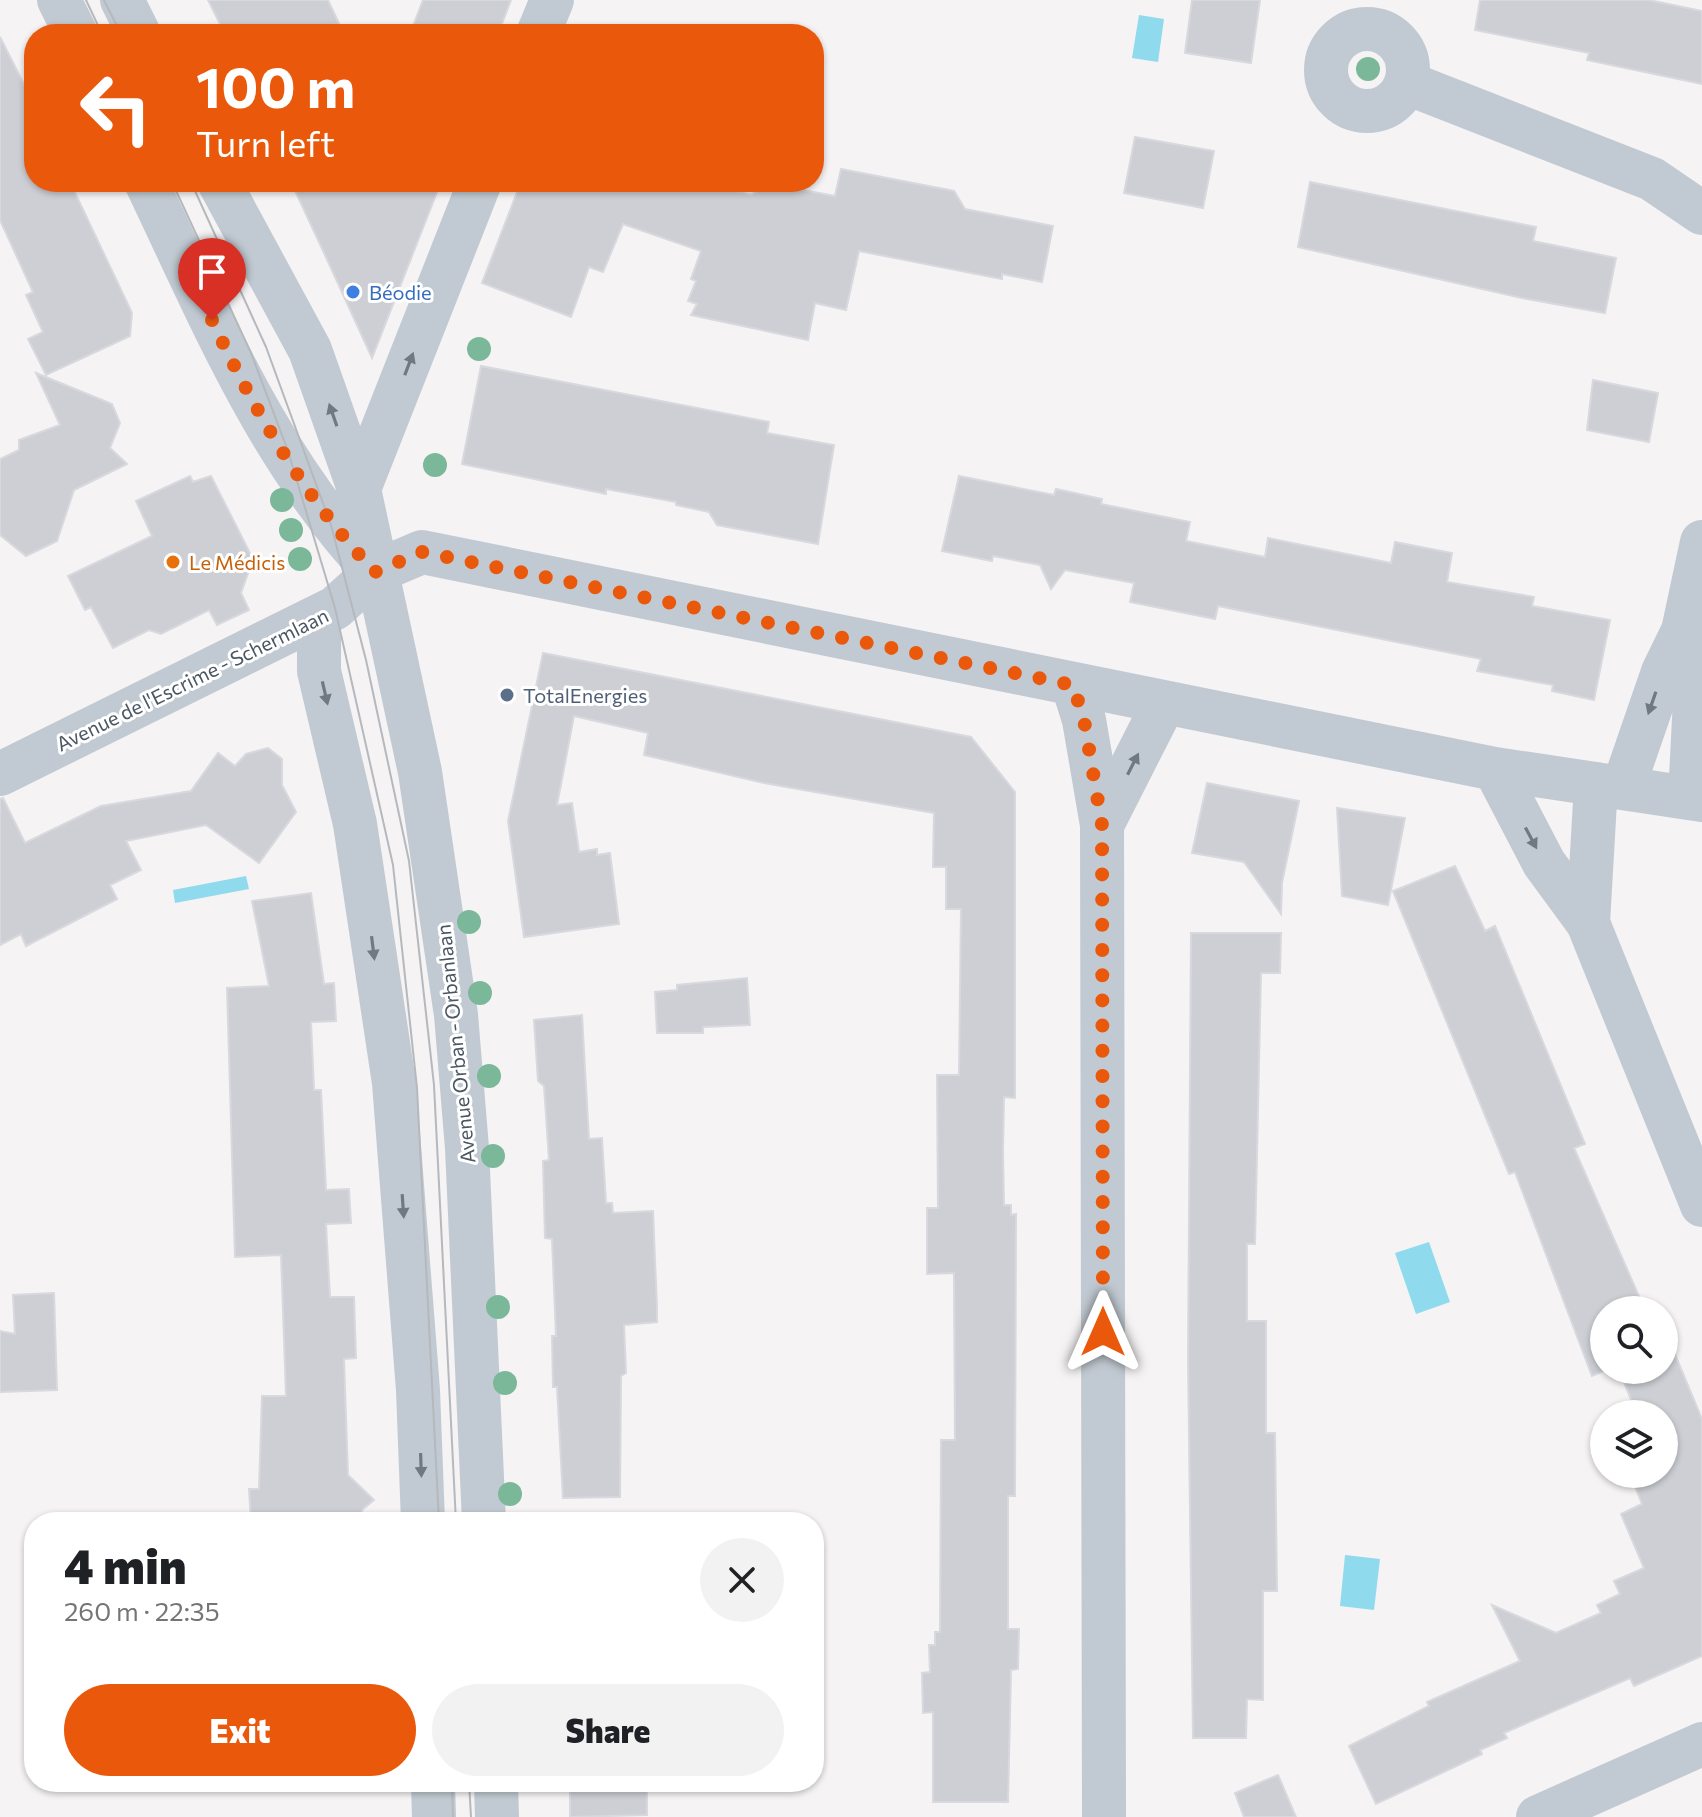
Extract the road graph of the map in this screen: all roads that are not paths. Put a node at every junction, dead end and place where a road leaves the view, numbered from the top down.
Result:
1 (59, 0) edge
2 (122, 0) edge
3 (552, 0) edge
4 (1381, 15) edge
5 (71, 24) edge
6 (134, 24) edge
7 (542, 24) edge
8 (1407, 83) junction
9 (151, 192) edge
10 (224, 192) edge
11 (476, 192) edge
12 (1702, 213) edge
13 (359, 489) junction
14 (1702, 542) edge
15 (375, 572) junction
16 (319, 616) junction
17 (1683, 631) junction
18 (1073, 685) junction
19 (1164, 703) junction
20 (1495, 769) junction
21 (0, 774) edge
22 (1610, 786) junction
23 (1696, 798) edge
24 (1102, 825) junction
25 (1588, 923) junction
26 (1702, 1205) edge
27 (423, 1512) edge
28 (484, 1512) edge
29 (1702, 1744) edge
30 (433, 1792) edge
31 (496, 1792) edge
32 (434, 1817) edge
33 (497, 1817) edge
34 (1104, 1817) edge
35 (1538, 1817) edge

1 - 5 street
2 - 6 street
3 - 7 street
4 - 8 street
4 - 8 street
8 - 12 street
9 - 15 street
13 -> 10 street, Avenue Orban - Orbanlaan
13 -> 11 street
13 - 15 street, Avenue Orban - Orbanlaan
14 - 17 street
15 - 16 street, Avenue de l'Escrime - Schermlaan
15 - 18 street, Avenue de l'Escrime - Schermlaan
15 - 28 street, Avenue Orban - Orbanlaan
16 - 21 street, Avenue de l'Escrime - Schermlaan
16 -> 27 street
17 -> 22 street
17 - 23 street
18 - 19 street, Avenue de l'Escrime - Schermlaan
18 - 24 street
19 - 20 street, Avenue de l'Escrime - Schermlaan
24 -> 19 street
20 - 22 street, Avenue de l'Escrime - Schermlaan
20 -> 25 street
22 - 23 street, Avenue de l'Escrime - Schermlaan
22 - 25 street
24 - 34 street
25 - 26 street
29 - 35 street
30 - 32 street
31 - 33 street

